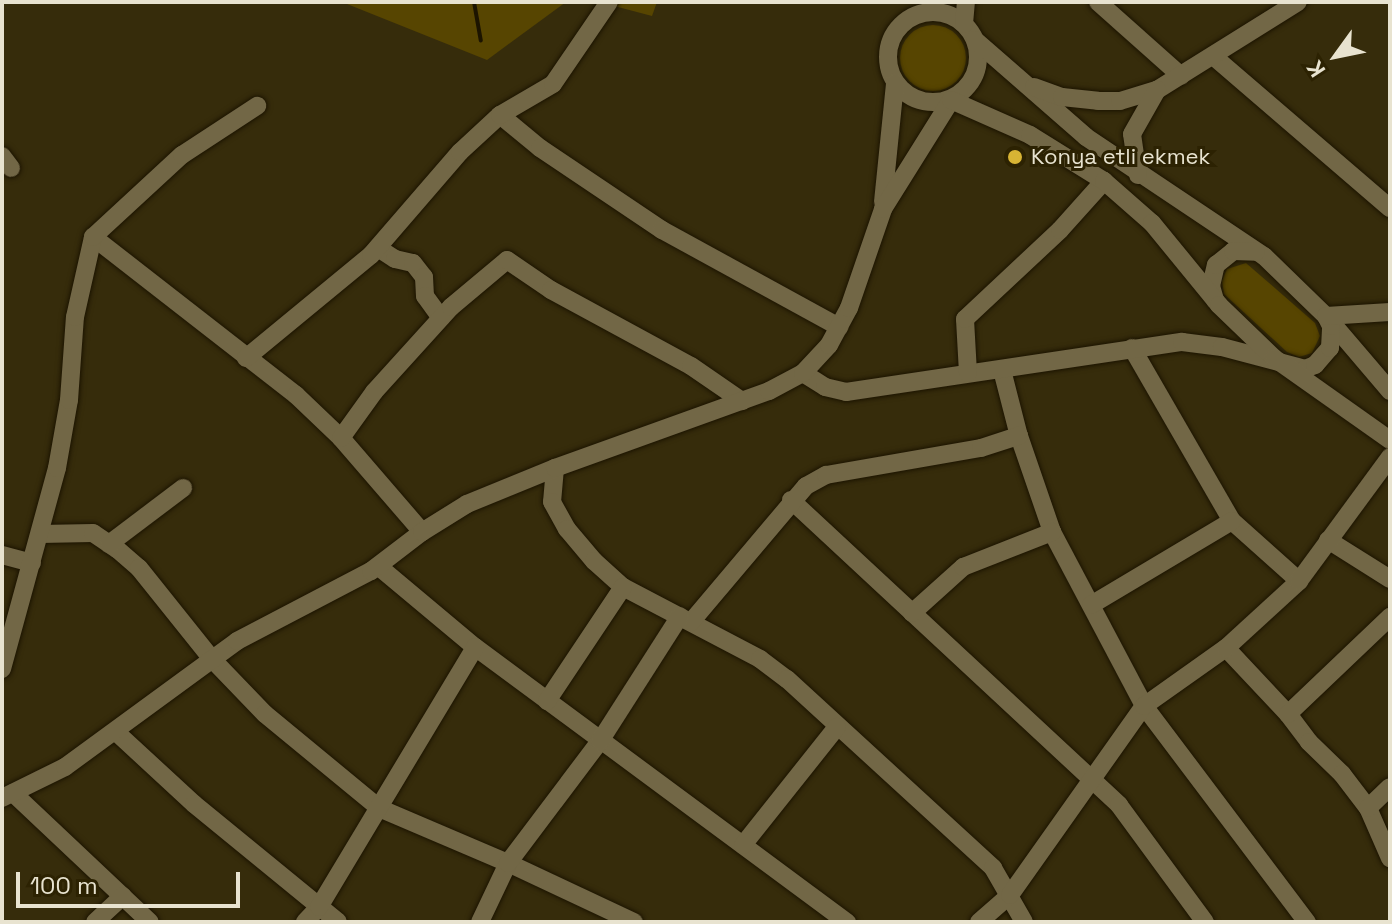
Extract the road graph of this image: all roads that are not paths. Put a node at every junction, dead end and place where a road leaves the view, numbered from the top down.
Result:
1 (609, 2) edge
2 (905, 2) edge
3 (966, 2) edge
4 (1098, 2) edge
5 (1298, 2) edge
6 (898, 28) junction
7 (970, 32) junction
8 (1213, 56) junction
9 (1181, 76) junction
10 (895, 83) junction
11 (1024, 83) junction
12 (1157, 90) junction
13 (951, 100) junction
14 (257, 106) dead end
15 (500, 115) junction
16 (1138, 175) junction
17 (1104, 181) junction
18 (1390, 208) edge
19 (883, 209) junction
20 (93, 237) junction
21 (378, 248) junction
22 (1264, 256) junction
23 (1219, 305) junction
24 (1390, 312) edge
25 (1367, 315) junction
26 (1326, 316) junction
27 (441, 318) junction
28 (839, 327) junction
29 (1335, 341) junction
30 (1132, 348) junction
31 (246, 358) junction
32 (1283, 365) junction
33 (1002, 370) junction
34 (803, 373) junction
35 (968, 373) junction
36 (1386, 385) edge
37 (742, 401) junction
38 (1019, 436) junction
39 (341, 438) junction
40 (1390, 440) edge
41 (1387, 467) edge
42 (555, 468) junction
43 (183, 488) dead end
44 (791, 500) junction
45 (1232, 521) junction
46 (422, 532) junction
47 (1052, 532) junction
48 (40, 534) junction
49 (1328, 540) junction
50 (109, 544) junction
51 (2, 555) edge
52 (32, 563) junction
53 (378, 566) junction
54 (1390, 579) edge
55 (1299, 581) junction
56 (623, 587) junction
57 (1091, 605) junction
58 (912, 613) junction
59 (1390, 617) edge
60 (685, 619) junction
61 (475, 647) junction
62 (1226, 648) junction
63 (212, 659) junction
64 (2, 669) edge
65 (547, 701) junction
66 (1144, 706) junction
67 (1288, 714) junction
68 (837, 727) junction
69 (116, 732) junction
70 (600, 741) junction
71 (1090, 779) junction
72 (1390, 787) edge
73 (7, 796) edge
74 (379, 808) junction
75 (1368, 808) junction
76 (743, 845) junction
77 (1390, 858) edge
78 (508, 863) junction
79 (1010, 895) junction
80 (123, 896) junction
81 (319, 907) junction
82 (841, 920) edge
83 (95, 922) edge
84 (150, 922) edge
85 (305, 922) edge
86 (338, 922) edge
87 (480, 922) edge
88 (634, 922) edge
89 (979, 922) edge
90 (1024, 922) edge
91 (1205, 922) edge
92 (1307, 922) edge

1 - 15 street
2 - 6 street
3 - 7 street
4 - 9 street
5 - 8 street
6 - 7 street
6 - 10 street
7 - 11 street
7 - 13 street
8 - 9 street
8 - 18 street
9 - 12 street
10 - 13 street
10 - 19 street
11 - 12 street
11 - 16 street
12 - 16 street
13 - 17 street
13 - 19 street
14 - 20 street
15 - 21 street
15 - 28 street
16 - 22 street
17 - 23 street
17 - 35 street
19 - 28 street
20 - 31 street
20 - 48 street
21 - 27 street
21 - 31 street
22 - 23 street
22 - 26 street
23 - 32 street
24 - 25 street
25 - 26 street
25 - 29 street
26 - 29 street
27 - 37 street
27 - 39 street
28 - 34 street
29 - 32 street
29 - 36 street
30 - 32 street
30 - 33 street
30 - 45 street
31 - 39 street
32 - 40 street
33 - 35 street
33 - 38 street
34 - 35 street
34 - 37 street
37 - 42 street
38 - 44 street
38 - 47 street
39 - 46 street
41 - 49 street
42 - 46 street
42 - 56 street
43 - 50 street
44 - 58 street
44 - 60 street
45 - 55 street
45 - 57 street
46 - 53 street
47 - 57 street
47 - 58 street
48 - 50 street
48 - 52 street
49 - 54 street
49 - 55 street
50 - 63 street
51 - 52 street
52 - 64 street
53 - 61 street
53 - 63 street
55 - 62 street
56 - 60 street
56 - 65 street
57 - 66 street
58 - 71 street
59 - 67 street
60 - 68 street
60 - 70 street
61 - 65 street
61 - 74 street
62 - 66 street
62 - 67 street
63 - 69 street
63 - 74 street
65 - 70 street
66 - 71 street
66 - 92 street
67 - 75 street
68 - 76 street
68 - 79 street
69 - 73 street
69 - 81 street
70 - 76 street
70 - 78 street
71 - 79 street
71 - 91 street
72 - 75 street
73 - 80 street
74 - 78 street
74 - 81 street
75 - 77 street
76 - 82 street
78 - 87 street
78 - 88 street
79 - 89 street
79 - 90 street
80 - 83 street
80 - 84 street
81 - 85 street
81 - 86 street

